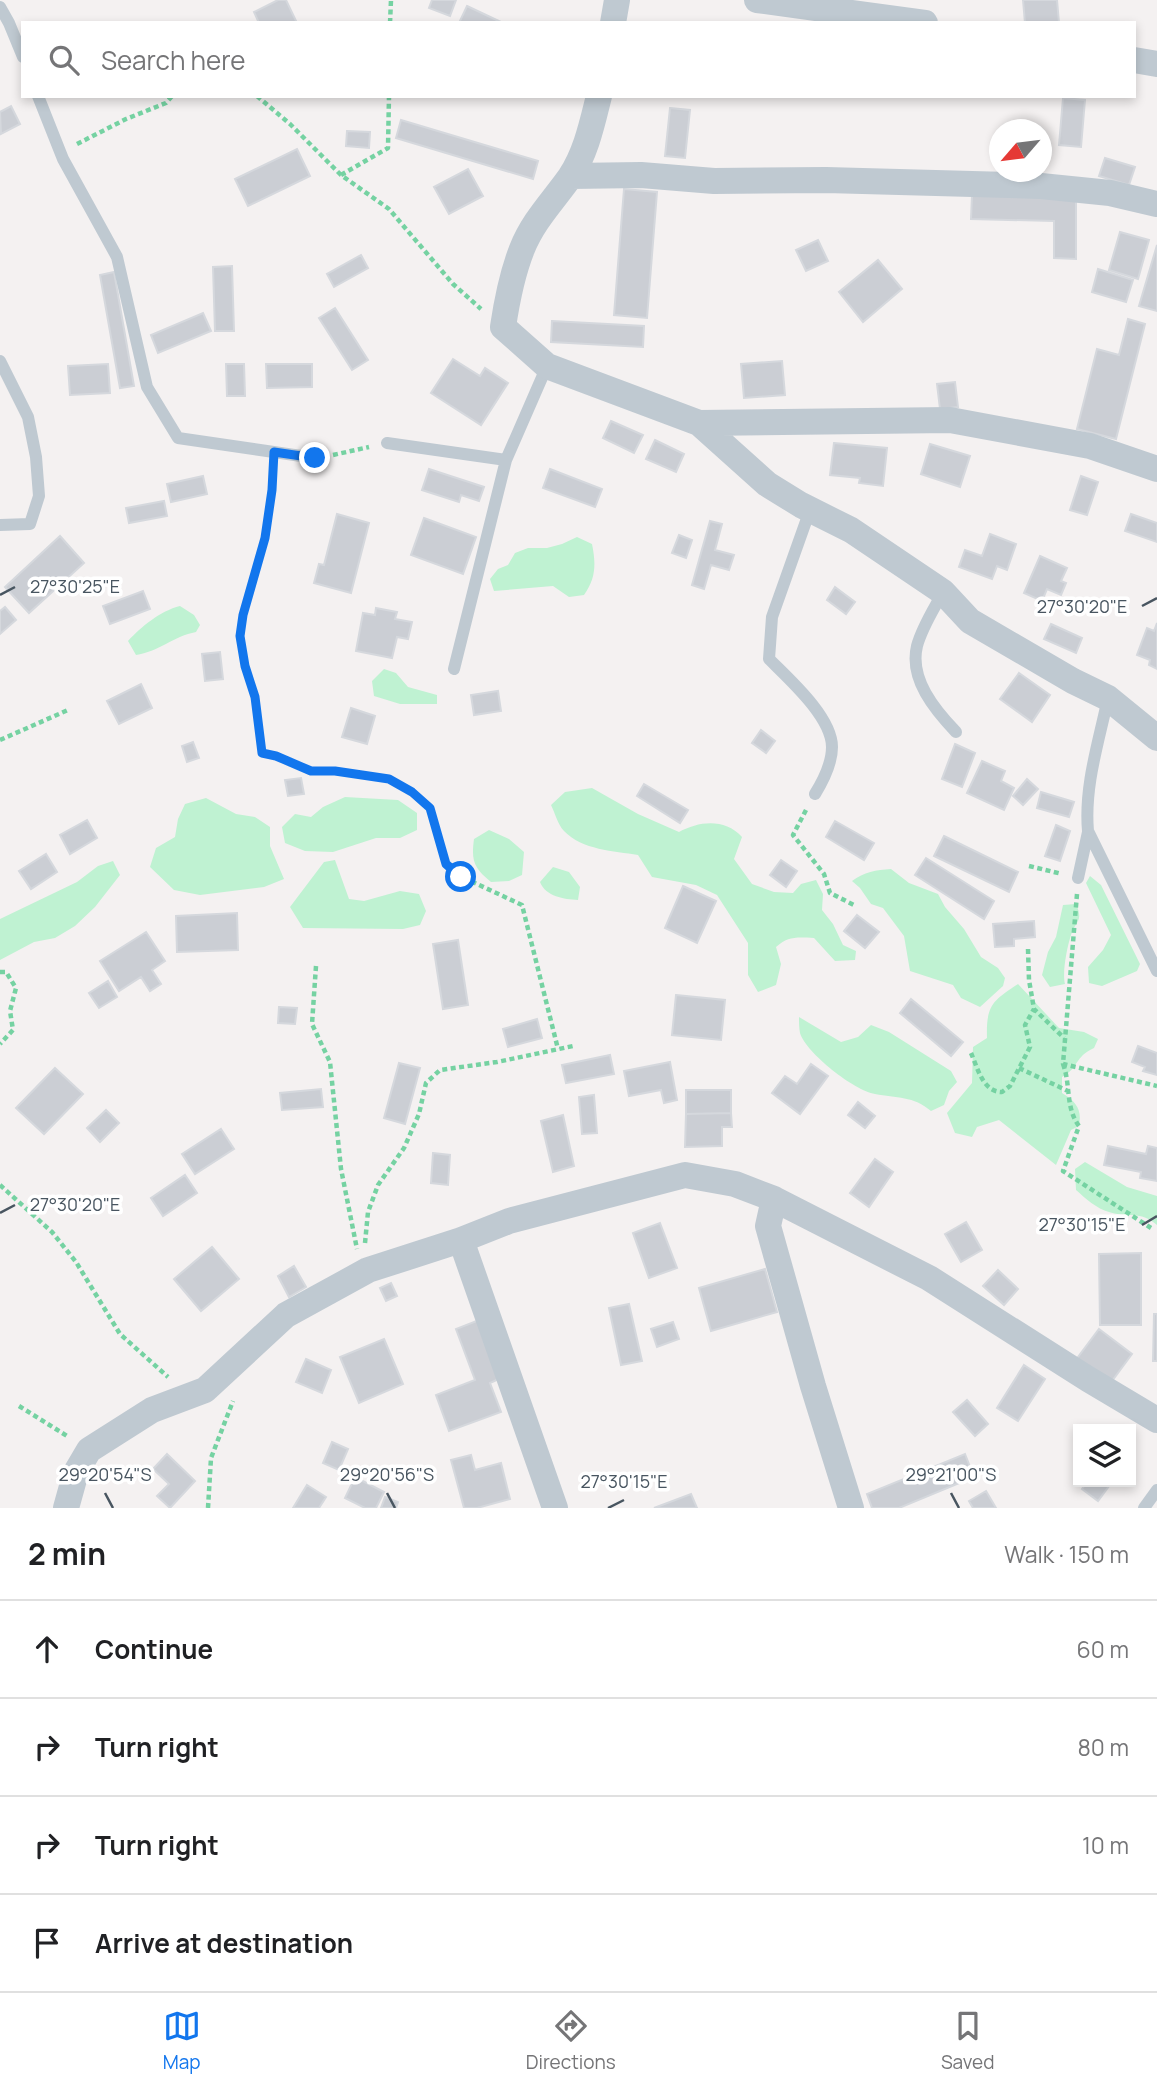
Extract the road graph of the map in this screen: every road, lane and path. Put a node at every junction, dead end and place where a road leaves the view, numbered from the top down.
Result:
1 (391, 0) edge
2 (617, 0) edge
3 (757, 0) edge
4 (0, 7) edge
5 (390, 21) edge
6 (613, 21) edge
7 (910, 21) edge
8 (21, 52) edge
9 (1136, 60) edge
10 (1157, 64) edge
11 (39, 98) edge
12 (170, 98) edge
13 (259, 98) edge
14 (388, 98) edge
15 (598, 98) edge
16 (61, 153) junction
17 (341, 175) junction
18 (571, 176) junction
19 (1157, 204) edge
20 (503, 327) junction
21 (0, 361) edge
22 (547, 366) junction
23 (699, 423) junction
24 (387, 443) joint
25 (274, 452) junction
26 (315, 458) joint
27 (506, 460) junction
28 (1157, 469) edge
29 (810, 509) junction
30 (0, 525) edge
31 (943, 592) junction
32 (454, 669) dead end
33 (1108, 698) junction
34 (68, 710) dead end
35 (956, 732) dead end
36 (1157, 738) edge
37 (0, 740) edge
38 (815, 794) joint
39 (1088, 831) junction
40 (1029, 866) dead end
41 (1078, 878) junction
42 (856, 906) dead end
43 (1028, 949) dead end
44 (316, 966) dead end
45 (1157, 971) edge
46 (0, 972) edge
47 (1034, 1009) junction
48 (1065, 1038) junction
49 (0, 1044) edge
50 (573, 1046) dead end
51 (558, 1049) junction
52 (971, 1054) dead end
53 (1063, 1063) junction
54 (1019, 1068) junction
55 (1157, 1086) edge
56 (1068, 1091) junction
57 (0, 1185) edge
58 (774, 1199) junction
59 (1151, 1228) dead end
60 (461, 1240) junction
61 (229, 1368) junction
62 (190, 1396) junction
63 (19, 1406) dead end
64 (1157, 1420) edge
65 (89, 1450) junction
66 (1157, 1490) edge
67 (66, 1508) edge
68 (208, 1508) edge
69 (555, 1508) edge
70 (852, 1508) edge
71 (1144, 1508) edge

1 - 5 path
2 - 6 street
3 - 7 street
4 - 8 lane
9 - 10 street
11 - 16 lane
12 - 16 path
13 - 17 path
14 - 17 path
15 - 18 street
16 - 25 lane
17 - 20 path
18 - 19 street
18 - 20 street
20 - 22 street
21 - 30 lane
22 - 23 street
22 - 27 lane
23 - 28 street
23 - 29 street
24 - 26 path
24 - 27 lane
25 - 26 lane
25 - 51 path
27 - 32 lane
29 - 31 street
29 - 38 lane
31 - 33 street
31 - 35 lane
33 - 36 street
33 - 39 lane
34 - 37 path
38 - 42 path
39 - 41 lane
39 - 45 lane
40 - 41 path
41 - 48 path
43 - 47 path
44 - 51 path
46 - 49 path
47 - 48 path
47 - 54 path
48 - 53 path
50 - 51 path
52 - 54 path
53 - 55 path
53 - 56 path
54 - 56 path
56 - 59 path
57 - 62 path
58 - 60 street
58 - 64 street
58 - 70 street
60 - 61 street
60 - 69 street
61 - 62 street
61 - 68 path
62 - 65 street
63 - 65 path
65 - 67 street
66 - 71 lane

